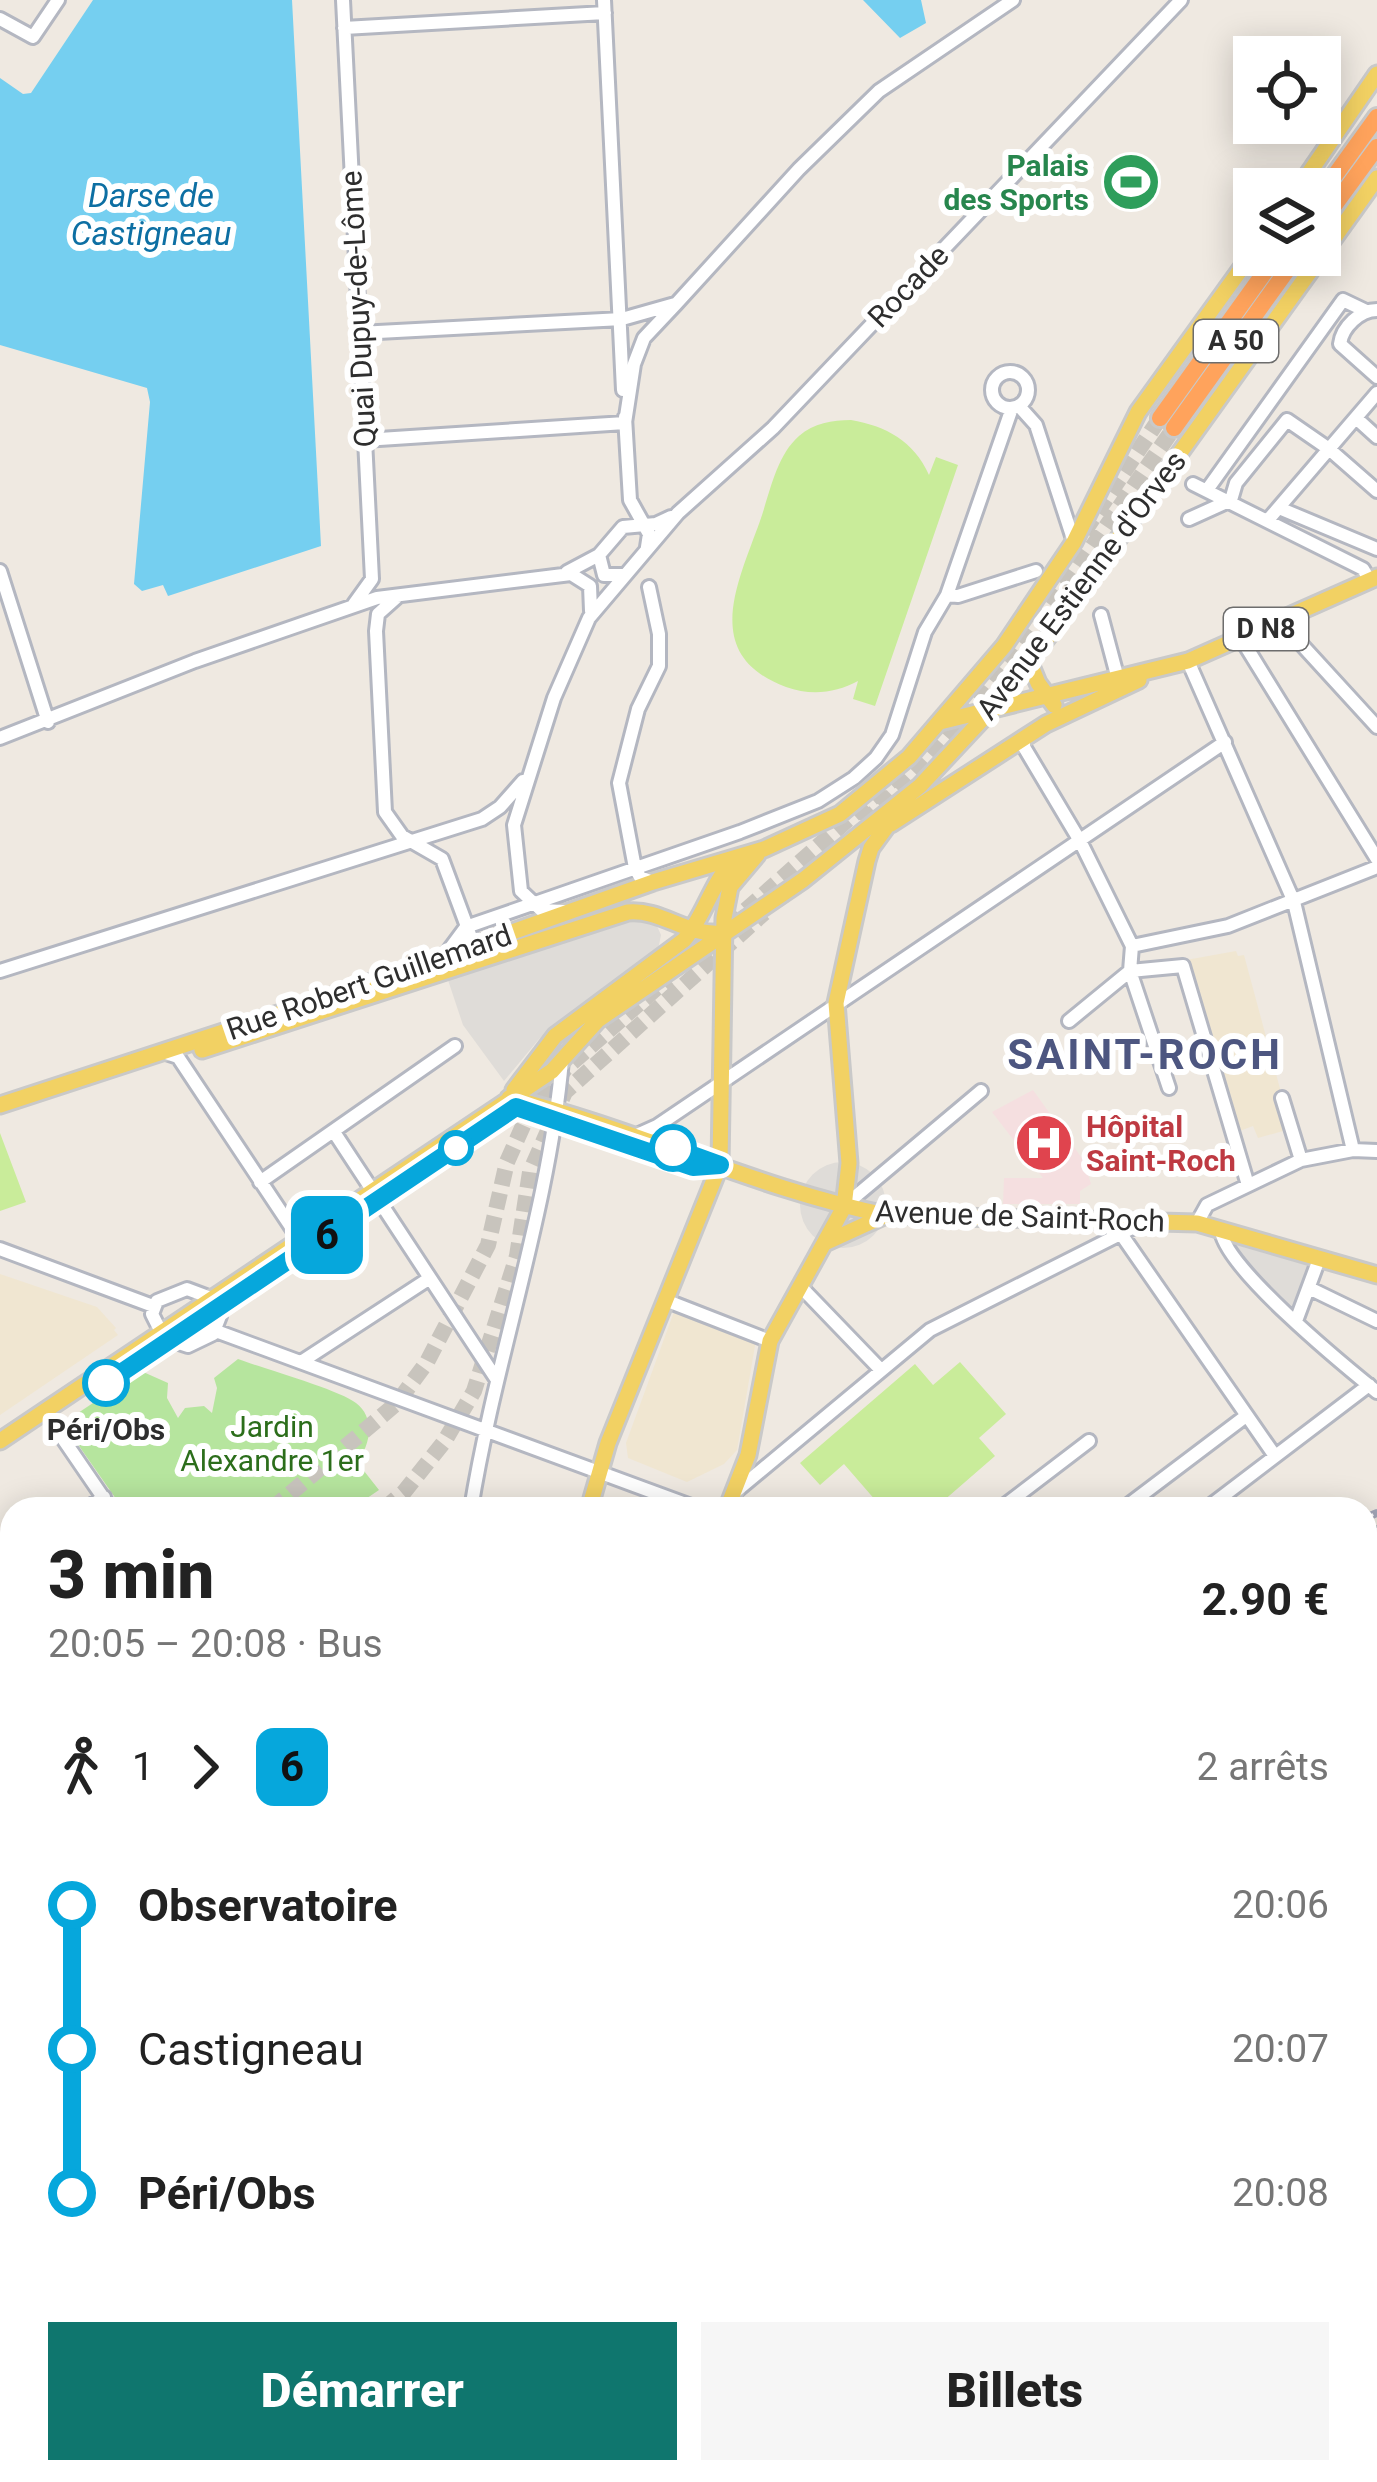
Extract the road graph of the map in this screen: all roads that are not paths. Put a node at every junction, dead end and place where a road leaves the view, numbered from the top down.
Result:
1 (58, 0) edge
2 (343, 0) edge
3 (1012, 0) edge
4 (1180, 0) edge
5 (604, 6) edge
6 (0, 19) edge
7 (344, 28) junction
8 (1377, 74) edge
9 (1377, 89) edge
10 (1377, 117) edge
11 (1341, 130) edge
12 (1341, 132) edge
13 (1377, 146) edge
14 (1340, 168) edge
15 (1377, 178) edge
16 (1341, 196) edge
17 (1236, 276) edge
18 (1263, 276) edge
19 (1282, 276) edge
20 (676, 304) junction
21 (1372, 310) edge
22 (620, 319) junction
23 (358, 333) junction
24 (1377, 377) edge
25 (1377, 393) edge
26 (1356, 418) junction
27 (625, 423) junction
28 (1377, 437) edge
29 (364, 440) junction
30 (1329, 449) junction
31 (1377, 491) edge
32 (630, 500) junction
33 (1231, 500) junction
34 (1279, 508) junction
35 (678, 514) junction
36 (1189, 519) dead end
37 (1268, 520) junction
38 (644, 525) junction
39 (616, 533) junction
40 (1074, 542) junction
41 (647, 548) junction
42 (1377, 549) edge
43 (599, 555) junction
44 (0, 571) edge
45 (1036, 571) dead end
46 (560, 574) junction
47 (623, 575) junction
48 (1374, 579) edge
49 (372, 580) junction
50 (649, 587) dead end
51 (400, 595) junction
52 (947, 595) junction
53 (373, 599) junction
54 (348, 608) junction
55 (1102, 615) dead end
56 (589, 618) junction
57 (1285, 620) junction
58 (376, 632) junction
59 (1242, 640) junction
60 (1029, 661) junction
61 (1188, 661) junction
62 (1152, 673) junction
63 (1118, 679) junction
64 (1049, 698) junction
65 (990, 710) junction
66 (1054, 720) junction
67 (48, 722) junction
68 (940, 722) junction
69 (1377, 727) edge
70 (0, 738) edge
71 (1024, 738) junction
72 (1226, 742) junction
73 (533, 765) junction
74 (920, 786) junction
75 (883, 830) junction
76 (1080, 841) junction
77 (412, 842) junction
78 (764, 849) junction
79 (737, 857) junction
80 (1377, 863) edge
81 (635, 868) junction
82 (803, 880) junction
83 (652, 882) junction
84 (1294, 902) junction
85 (532, 903) junction
86 (568, 911) junction
87 (662, 918) junction
88 (466, 927) junction
89 (692, 931) junction
90 (724, 933) junction
91 (475, 946) junction
92 (1132, 946) junction
93 (493, 954) junction
94 (443, 958) junction
95 (662, 958) junction
96 (0, 970) edge
97 (1130, 971) junction
98 (836, 1003) junction
99 (1070, 1021) dead end
100 (455, 1046) dead end
101 (175, 1051) junction
102 (562, 1060) junction
103 (720, 1084) junction
104 (1168, 1088) dead end
105 (981, 1091) dead end
106 (509, 1098) junction
107 (1282, 1098) dead end
108 (0, 1106) edge
109 (558, 1111) junction
110 (0, 1116) edge
111 (334, 1132) junction
112 (637, 1135) junction
113 (1353, 1150) junction
114 (1377, 1150) edge
115 (1301, 1160) junction
116 (720, 1165) junction
117 (260, 1182) junction
118 (1248, 1185) junction
119 (371, 1191) junction
120 (844, 1207) junction
121 (886, 1215) junction
122 (1210, 1226) junction
123 (1120, 1228) junction
124 (299, 1239) junction
125 (824, 1244) junction
126 (0, 1249) edge
127 (1319, 1259) junction
128 (1377, 1275) edge
129 (430, 1278) junction
130 (800, 1286) junction
131 (1310, 1288) junction
132 (212, 1298) junction
133 (665, 1300) junction
134 (154, 1306) junction
135 (1377, 1321) edge
136 (1296, 1322) junction
137 (216, 1331) junction
138 (160, 1333) junction
139 (770, 1340) junction
140 (301, 1362) junction
141 (880, 1369) junction
142 (496, 1380) junction
143 (1373, 1388) edge
144 (44, 1411) junction
145 (1246, 1416) junction
146 (485, 1429) junction
147 (0, 1441) edge
148 (1089, 1441) dead end
149 (1275, 1456) junction
150 (598, 1473) junction
151 (104, 1497) edge
152 (474, 1497) edge
153 (592, 1497) edge
154 (665, 1497) edge
155 (732, 1497) edge
156 (734, 1497) edge
157 (1016, 1497) edge
158 (1140, 1497) edge
159 (1222, 1497) edge

1 - 6 street
2 - 7 street, Quai Dupuy-de-Lôme
3 - 20 street
4 - 35 street, Rocade
5 - 7 street
5 - 22 street
7 - 23 street, Quai Dupuy-de-Lôme
8 - 11 main road
9 - 12 main road
10 - 14 highway
13 - 16 highway
15 - 60 main road, Avenue Estienne d'Orves
17 - 40 main road, Avenue Estienne d'Orves
18 - 19 highway, A 50
20 - 22 street
20 - 27 street
21 - 24 street
21 - 33 street
22 - 23 street
22 - 27 street
23 - 29 street, Quai Dupuy-de-Lôme
25 - 26 street
26 - 28 street
26 - 30 street
27 - 29 street
27 - 32 street
29 - 49 street, Quai Dupuy-de-Lôme
30 - 31 street
30 - 33 street
30 - 34 street
32 - 38 street
32 - 39 street
33 - 36 street
33 - 37 street
34 - 37 street
34 - 42 street
35 - 38 street
35 - 41 street, Rocade
37 - 48 street
38 - 39 street
38 - 41 street
39 - 43 street
40 - 52 street
40 - 68 main road, Avenue Estienne d'Orves
41 - 47 street, Rocade
43 - 46 street
43 - 47 street
44 - 67 street
45 - 52 street
46 - 51 street
46 - 56 street
47 - 56 street, Rocade
48 - 57 main road, D N8
49 - 53 street, Quai Dupuy-de-Lôme
49 - 54 street
50 - 81 street
51 - 53 street
51 - 58 street
52 - 81 street
53 - 54 street
53 - 58 street, Quai Dupuy-de-Lôme
54 - 58 street
54 - 67 street
55 - 63 street
56 - 73 street, Rocade
57 - 59 main road, D N8
57 - 69 street
58 - 77 street, Quai Dupuy-de-Lôme
59 - 61 main road, D N8
59 - 80 street
60 - 64 main road
60 - 65 main road, Avenue Estienne d'Orves
61 - 62 main road, D N8
61 - 72 street
62 - 63 main road, D N8
62 - 66 main road, D N8
63 - 64 main road, D N8
64 - 65 main road, D N8
64 - 66 main road
65 - 68 main road, D N8
65 - 74 main road, Avenue Estienne d'Orves
66 - 71 main road, D N8
67 - 70 street
68 - 78 main road, Avenue Estienne d'Orves
71 - 75 main road, D N8
71 - 76 street
72 - 76 street
72 - 84 street
73 - 77 street
73 - 85 street, Rocade
74 - 75 main road
74 - 82 main road, Avenue Estienne d'Orves
75 - 82 main road, D N8
75 - 98 main road
76 - 92 street
76 - 98 street
77 - 88 street, Quai Dupuy-de-Lôme
77 - 96 street
78 - 79 main road, Avenue Estienne d'Orves
78 - 90 main road
79 - 83 main road, Rue Robert Guillemard
79 - 89 main road
80 - 84 street
81 - 83 street
81 - 85 street
82 - 90 main road, Avenue Estienne d'Orves
83 - 86 main road, Rue Robert Guillemard
84 - 92 street
84 - 113 street
85 - 86 street
85 - 88 street
86 - 91 main road, Rue Robert Guillemard
87 - 89 main road, Rue Robert Guillemard
87 - 93 main road, Rue Robert Guillemard
87 - 95 main road
88 - 91 street, Quai Dupuy-de-Lôme
88 - 94 street
89 - 90 main road, Rue Robert Guillemard
89 - 95 main road
90 - 102 main road, Avenue Estienne d'Orves
90 - 103 main road
91 - 93 street
91 - 94 main road, Rue Robert Guillemard
92 - 97 street
93 - 101 main road, Rue Robert Guillemard
94 - 101 main road, Rue Robert Guillemard
95 - 106 main road
97 - 99 street
97 - 104 street
97 - 118 street
98 - 103 street
98 - 120 main road
100 - 111 street
101 - 108 main road, Rue Robert Guillemard
101 - 110 main road, Rue Robert Guillemard
101 - 117 street
102 - 106 main road, Avenue Estienne d'Orves
102 - 109 street
103 - 112 street
103 - 116 main road
105 - 120 street
106 - 109 main road, Avenue de Saint-Roch
106 - 119 main road, Avenue Estienne d'Orves
107 - 115 street
109 - 112 main road, Avenue de Saint-Roch
109 - 142 street
111 - 117 street
111 - 119 street
112 - 116 main road, Avenue de Saint-Roch
113 - 114 street
113 - 115 street
115 - 118 street
116 - 120 main road, Avenue de Saint-Roch
116 - 133 main road
117 - 124 street
118 - 122 street
119 - 124 main road, Avenue Estienne d'Orves
119 - 129 street
120 - 121 main road, Avenue de Saint-Roch
120 - 125 main road
121 - 123 main road, Avenue de Saint-Roch
121 - 125 main road
122 - 123 main road, Avenue de Saint-Roch
122 - 127 main road, Avenue de Saint-Roch
122 - 136 street
123 - 141 street
123 - 145 street
124 - 132 main road, Avenue Estienne d'Orves
125 - 130 main road
126 - 134 street
127 - 128 main road, Avenue de Saint-Roch
127 - 131 street
129 - 140 street
129 - 142 street
130 - 139 main road
130 - 141 street
131 - 135 street
131 - 136 street
132 - 134 street
132 - 137 street
132 - 138 main road, Avenue Estienne d'Orves
133 - 139 street
133 - 150 main road
134 - 138 street
136 - 143 street
137 - 138 street
137 - 140 street
138 - 144 main road, Avenue Estienne d'Orves
139 - 155 main road
140 - 146 street
141 - 156 street
142 - 146 street
143 - 149 street
144 - 147 main road, Avenue Estienne d'Orves
144 - 151 street
145 - 149 street
145 - 158 street
146 - 150 street
146 - 152 street
148 - 157 street
149 - 159 street
150 - 153 main road
150 - 154 street

